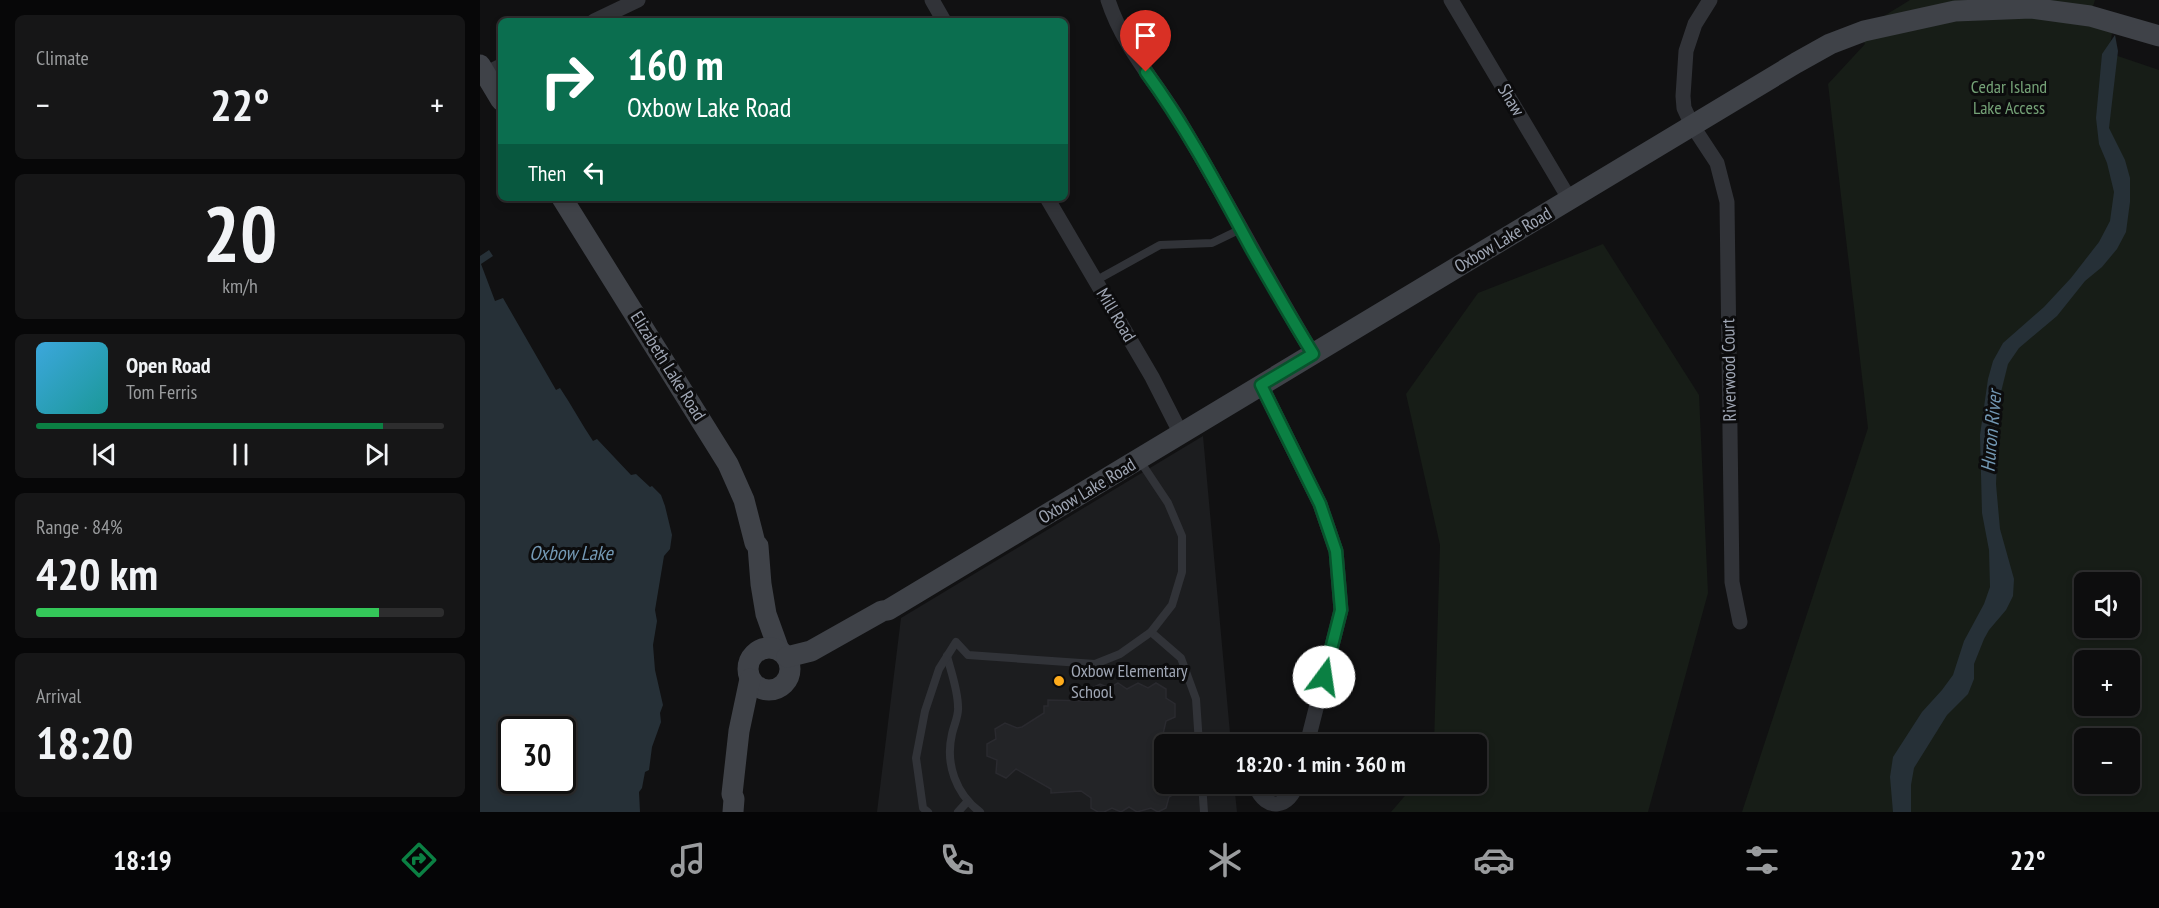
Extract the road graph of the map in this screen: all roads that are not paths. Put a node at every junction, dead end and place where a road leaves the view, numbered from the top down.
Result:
1 (638, 0) edge
2 (932, 0) edge
3 (1108, 0) edge
4 (1451, 0) edge
5 (1710, 0) edge
6 (600, 18) edge
7 (942, 18) edge
8 (2159, 36) edge
9 (489, 69) edge
10 (498, 92) edge
11 (1692, 125) junction
12 (1570, 200) junction
13 (564, 201) edge
14 (1049, 201) edge
15 (1241, 229) junction
16 (1095, 281) junction
17 (1313, 354) junction
18 (1261, 385) junction
19 (1181, 434) junction
20 (1139, 460) junction
21 (755, 543) junction
22 (888, 610) junction
23 (1740, 622) dead end
24 (770, 628) junction
25 (1151, 632) junction
26 (818, 648) junction
27 (756, 653) junction
28 (783, 654) junction
29 (947, 657) junction
30 (787, 680) junction
31 (758, 684) junction
32 (1198, 734) edge
33 (1310, 734) edge
34 (1203, 794) edge
35 (1260, 794) edge
36 (1294, 794) edge
37 (967, 802) junction
38 (734, 806) edge
39 (928, 812) edge
40 (958, 812) edge
41 (980, 812) edge
42 (1204, 812) edge

1 - 6 street
2 - 7 street
3 - 15 street
4 - 12 street, Shaw
5 - 11 street, Riverwood Court
8 - 11 street, Oxbow Lake Road
9 - 10 street
11 - 12 street, Oxbow Lake Road
11 - 23 street, Riverwood Court
12 - 17 street, Oxbow Lake Road
13 - 21 street, Elizabeth Lake Road
14 - 16 street, Mill Road
15 - 16 lane
15 - 17 street
16 - 19 street, Mill Road
17 - 18 street, Oxbow Lake Road
18 - 19 street, Oxbow Lake Road
18 - 33 street
19 - 20 street, Oxbow Lake Road
20 - 22 street, Oxbow Lake Road
20 - 25 lane
21 - 24 street, Elizabeth Lake Road
21 - 27 street, Elizabeth Lake Road
22 - 26 street, Oxbow Lake Road
22 - 30 street, Oxbow Lake Road
24 - 26 street
24 - 28 street, Elizabeth Lake Road
25 - 29 lane
25 - 32 lane
26 - 28 street, Oxbow Lake Road
27 - 28 street
27 - 31 street
28 - 30 street
29 - 37 lane
29 - 39 lane
30 - 31 street
31 - 38 street
34 - 42 lane
35 - 36 street
37 - 40 lane
37 - 41 lane

